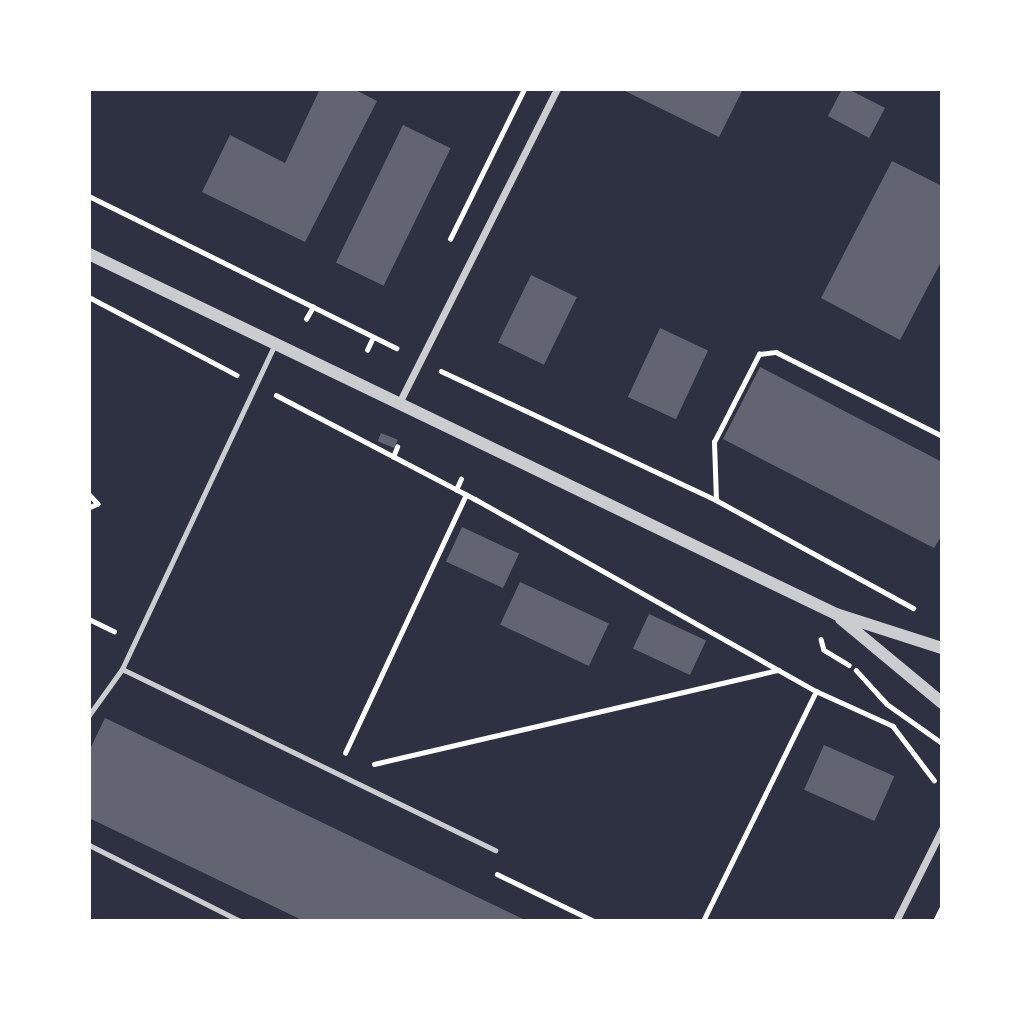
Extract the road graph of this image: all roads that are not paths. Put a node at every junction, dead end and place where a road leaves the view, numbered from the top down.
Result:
1 (557, 89) edge
2 (89, 254) edge
3 (275, 344) junction
4 (399, 403) junction
5 (836, 614) junction
6 (942, 648) edge
7 (122, 669) junction
8 (942, 703) edge
9 (89, 715) edge
10 (942, 829) edge
11 (89, 845) edge
12 (495, 850) dead end
13 (240, 921) edge
14 (896, 921) edge

1 - 4 street
2 - 3 street
3 - 4 street
3 - 7 lane
4 - 5 street
5 - 6 street
5 - 8 street
7 - 9 lane
7 - 12 lane
10 - 14 street
11 - 13 lane

